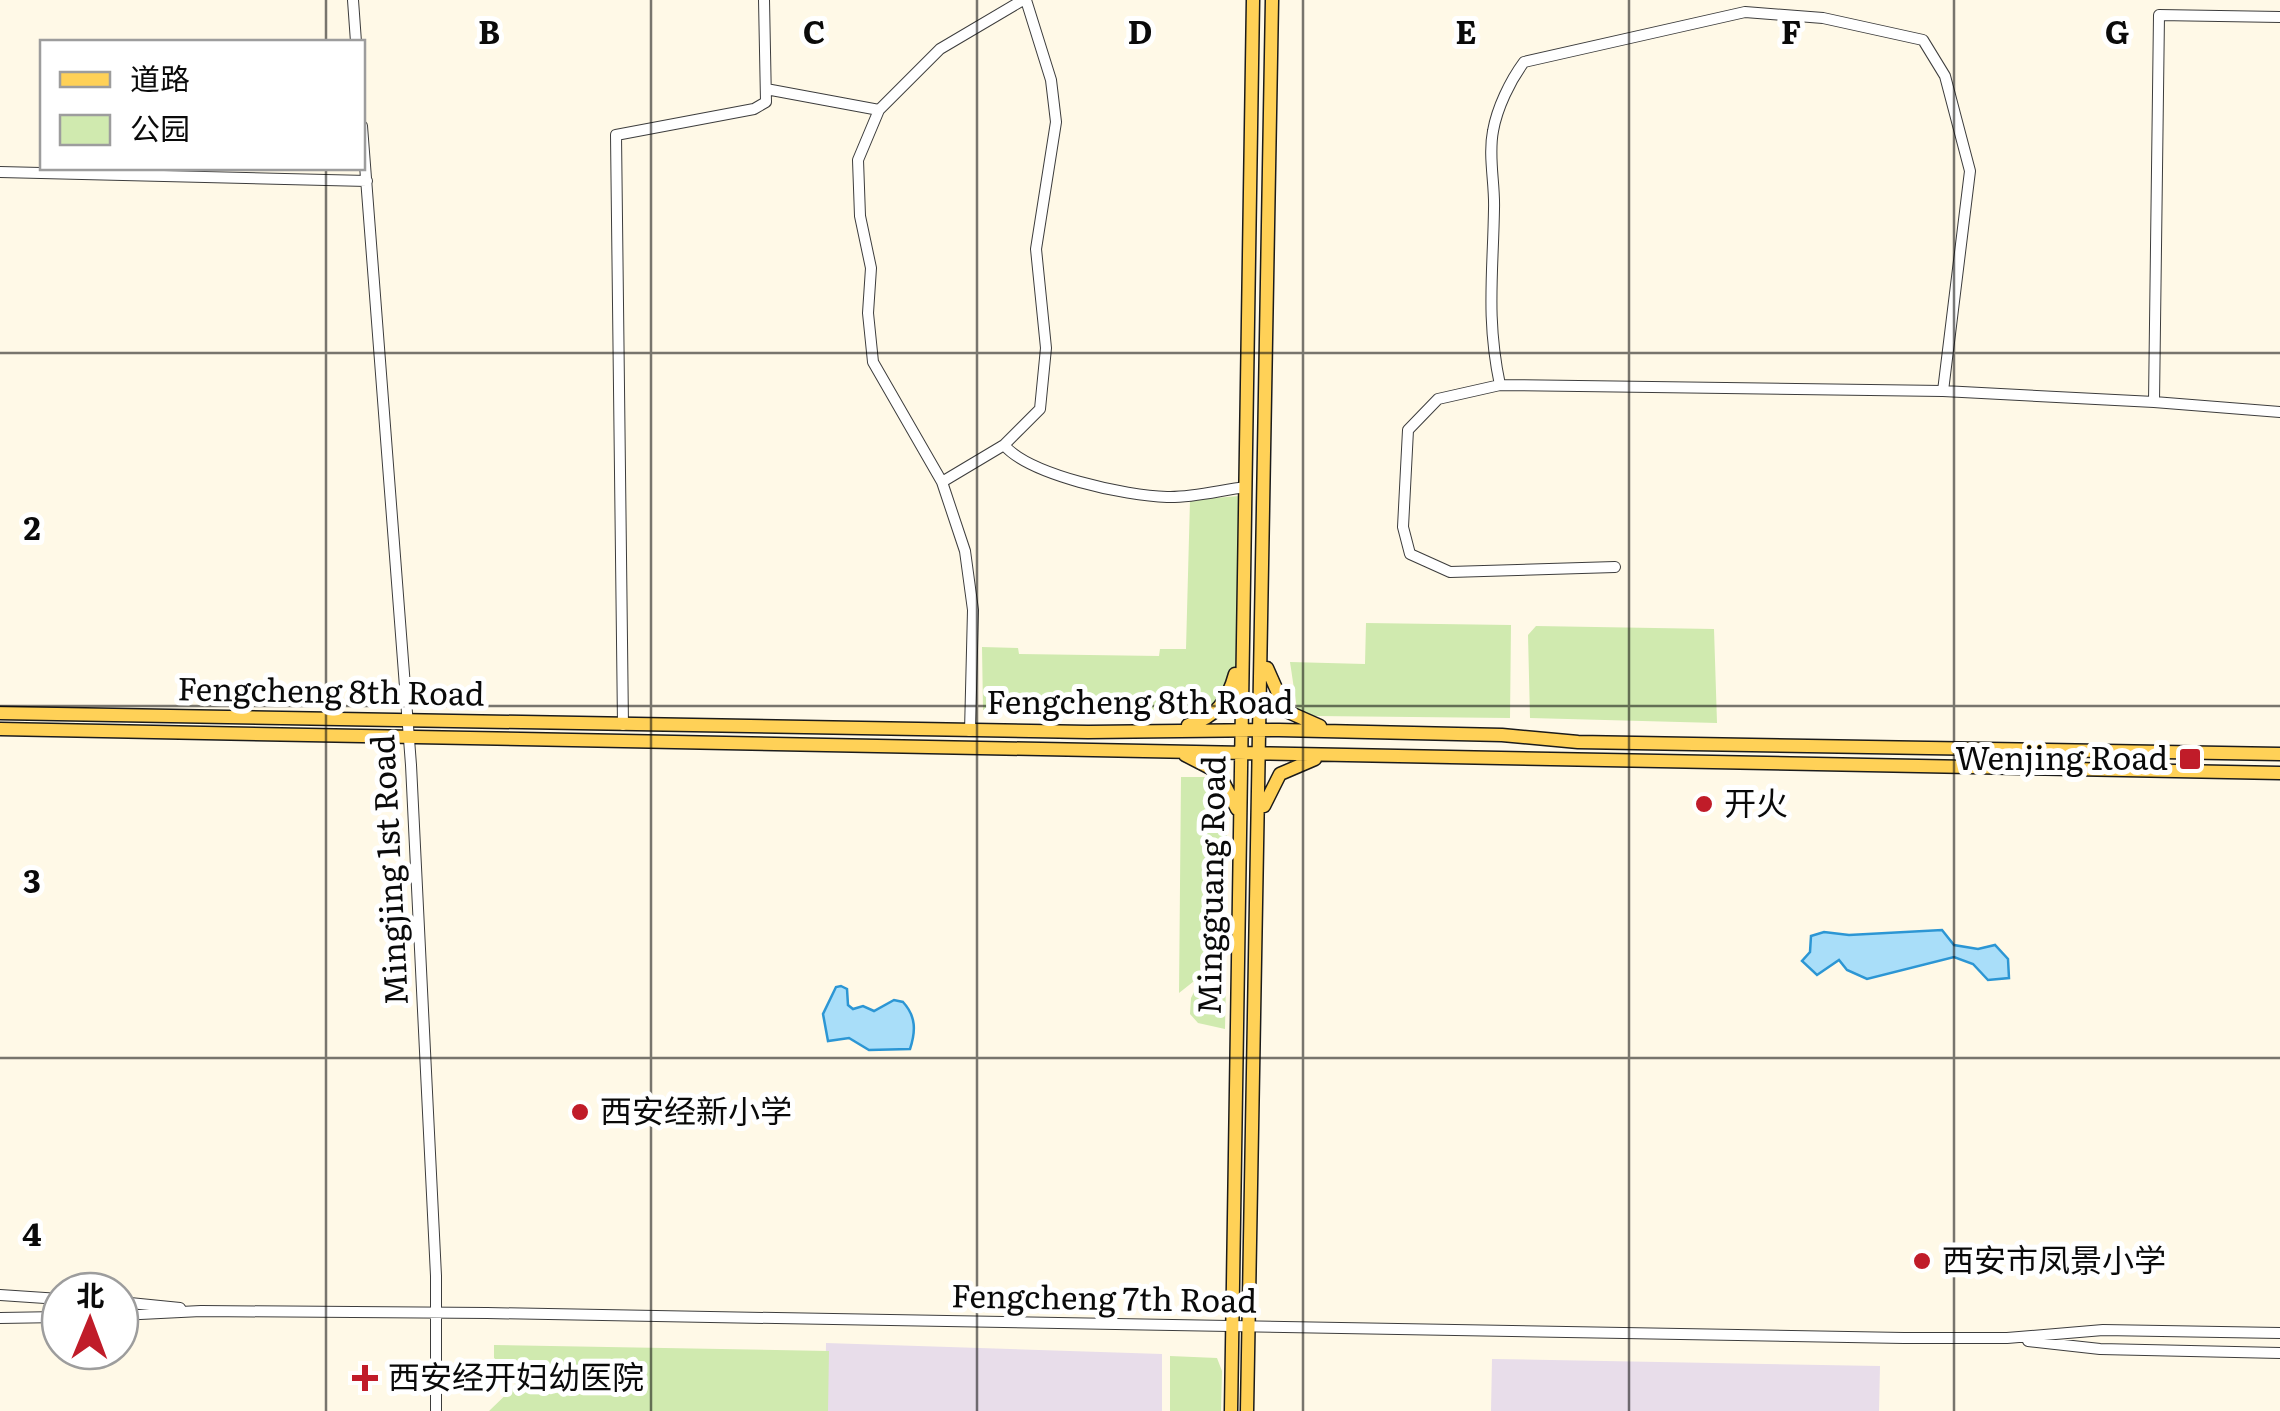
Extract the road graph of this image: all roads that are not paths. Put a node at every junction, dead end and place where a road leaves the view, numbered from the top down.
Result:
1 (352, 0) edge
2 (764, 0) edge
3 (1024, 0) edge
4 (1253, 0) edge
5 (1272, 0) edge
6 (1745, 6) edge
7 (2280, 17) edge
8 (356, 40) edge
9 (766, 89) junction
10 (879, 110) junction
11 (365, 158) edge
12 (0, 172) edge
13 (367, 180) junction
14 (1500, 385) junction
15 (1942, 391) junction
16 (2154, 402) junction
17 (2280, 412) edge
18 (1004, 445) junction
19 (942, 482) junction
20 (1246, 487) junction
21 (1615, 568) dead end
22 (1241, 652) junction
23 (1263, 652) junction
24 (2, 713) edge
25 (408, 720) junction
26 (622, 725) junction
27 (0, 730) edge
28 (1242, 730) junction
29 (1262, 730) junction
30 (970, 731) junction
31 (1163, 731) junction
32 (1346, 732) junction
33 (409, 737) junction
34 (1162, 750) junction
35 (1242, 753) junction
36 (1262, 754) junction
37 (1348, 754) junction
38 (2280, 754) edge
39 (2280, 773) edge
40 (1241, 824) junction
41 (1260, 824) junction
42 (0, 1295) edge
43 (40, 1297) edge
44 (140, 1304) edge
45 (201, 1311) junction
46 (436, 1312) junction
47 (140, 1315) edge
48 (40, 1317) edge
49 (0, 1318) edge
50 (1232, 1327) junction
51 (1248, 1327) junction
52 (2280, 1333) edge
53 (2007, 1338) junction
54 (2280, 1353) edge
55 (436, 1411) edge
56 (1231, 1411) edge
57 (1246, 1411) edge

1 - 8 street
2 - 9 street
3 - 10 street
3 - 18 street
4 - 20 main road, Mingguang Road
5 - 23 main road, Mingguang Road
6 - 14 street
6 - 15 street
7 - 16 street
9 - 10 street
9 - 26 street
10 - 19 street
11 - 13 street, Mingjing 1st Road
12 - 13 street
13 - 25 street, Mingjing 1st Road
14 - 15 street
14 - 21 street
15 - 16 street
16 - 17 street
18 - 19 street
18 - 20 street
19 - 30 street
20 - 22 main road, Mingguang Road
22 - 28 main road, Mingguang Road
22 - 31 main road
23 - 29 main road, Mingguang Road
23 - 32 main road
24 - 25 main road, Fengcheng 8th Road
25 - 26 main road, Fengcheng 8th Road
25 - 33 street, Mingjing 1st Road
26 - 30 main road, Fengcheng 8th Road
27 - 33 main road, Fengcheng 8th Road
28 - 29 main road, Fengcheng 8th Road
28 - 31 main road, Fengcheng 8th Road
28 - 35 main road, Mingguang Road
29 - 32 main road, Fengcheng 8th Road
29 - 36 main road, Mingguang Road
30 - 31 main road, Fengcheng 8th Road
32 - 38 main road, Fengcheng 8th Road
33 - 34 main road, Fengcheng 8th Road
33 - 46 street, Mingjing 1st Road
34 - 35 main road, Fengcheng 8th Road
34 - 40 main road
35 - 36 main road, Fengcheng 8th Road
35 - 40 main road, Mingguang Road
36 - 37 main road, Fengcheng 8th Road
36 - 41 main road, Mingguang Road
37 - 39 main road, Fengcheng 8th Road
37 - 41 main road
40 - 50 main road, Mingguang Road
41 - 51 main road, Mingguang Road
42 - 43 street
44 - 45 street, Fengcheng 7th Road
45 - 46 street, Fengcheng 7th Road
45 - 47 street, Fengcheng 7th Road
46 - 50 street, Fengcheng 7th Road
46 - 55 street, Mingjing 1st Road
48 - 49 street
50 - 51 street, Fengcheng 7th Road
50 - 56 main road, Mingguang Road
51 - 53 street, Fengcheng 7th Road
51 - 57 main road, Mingguang Road
52 - 53 street, Fengcheng 7th Road
53 - 54 street, Fengcheng 7th Road

